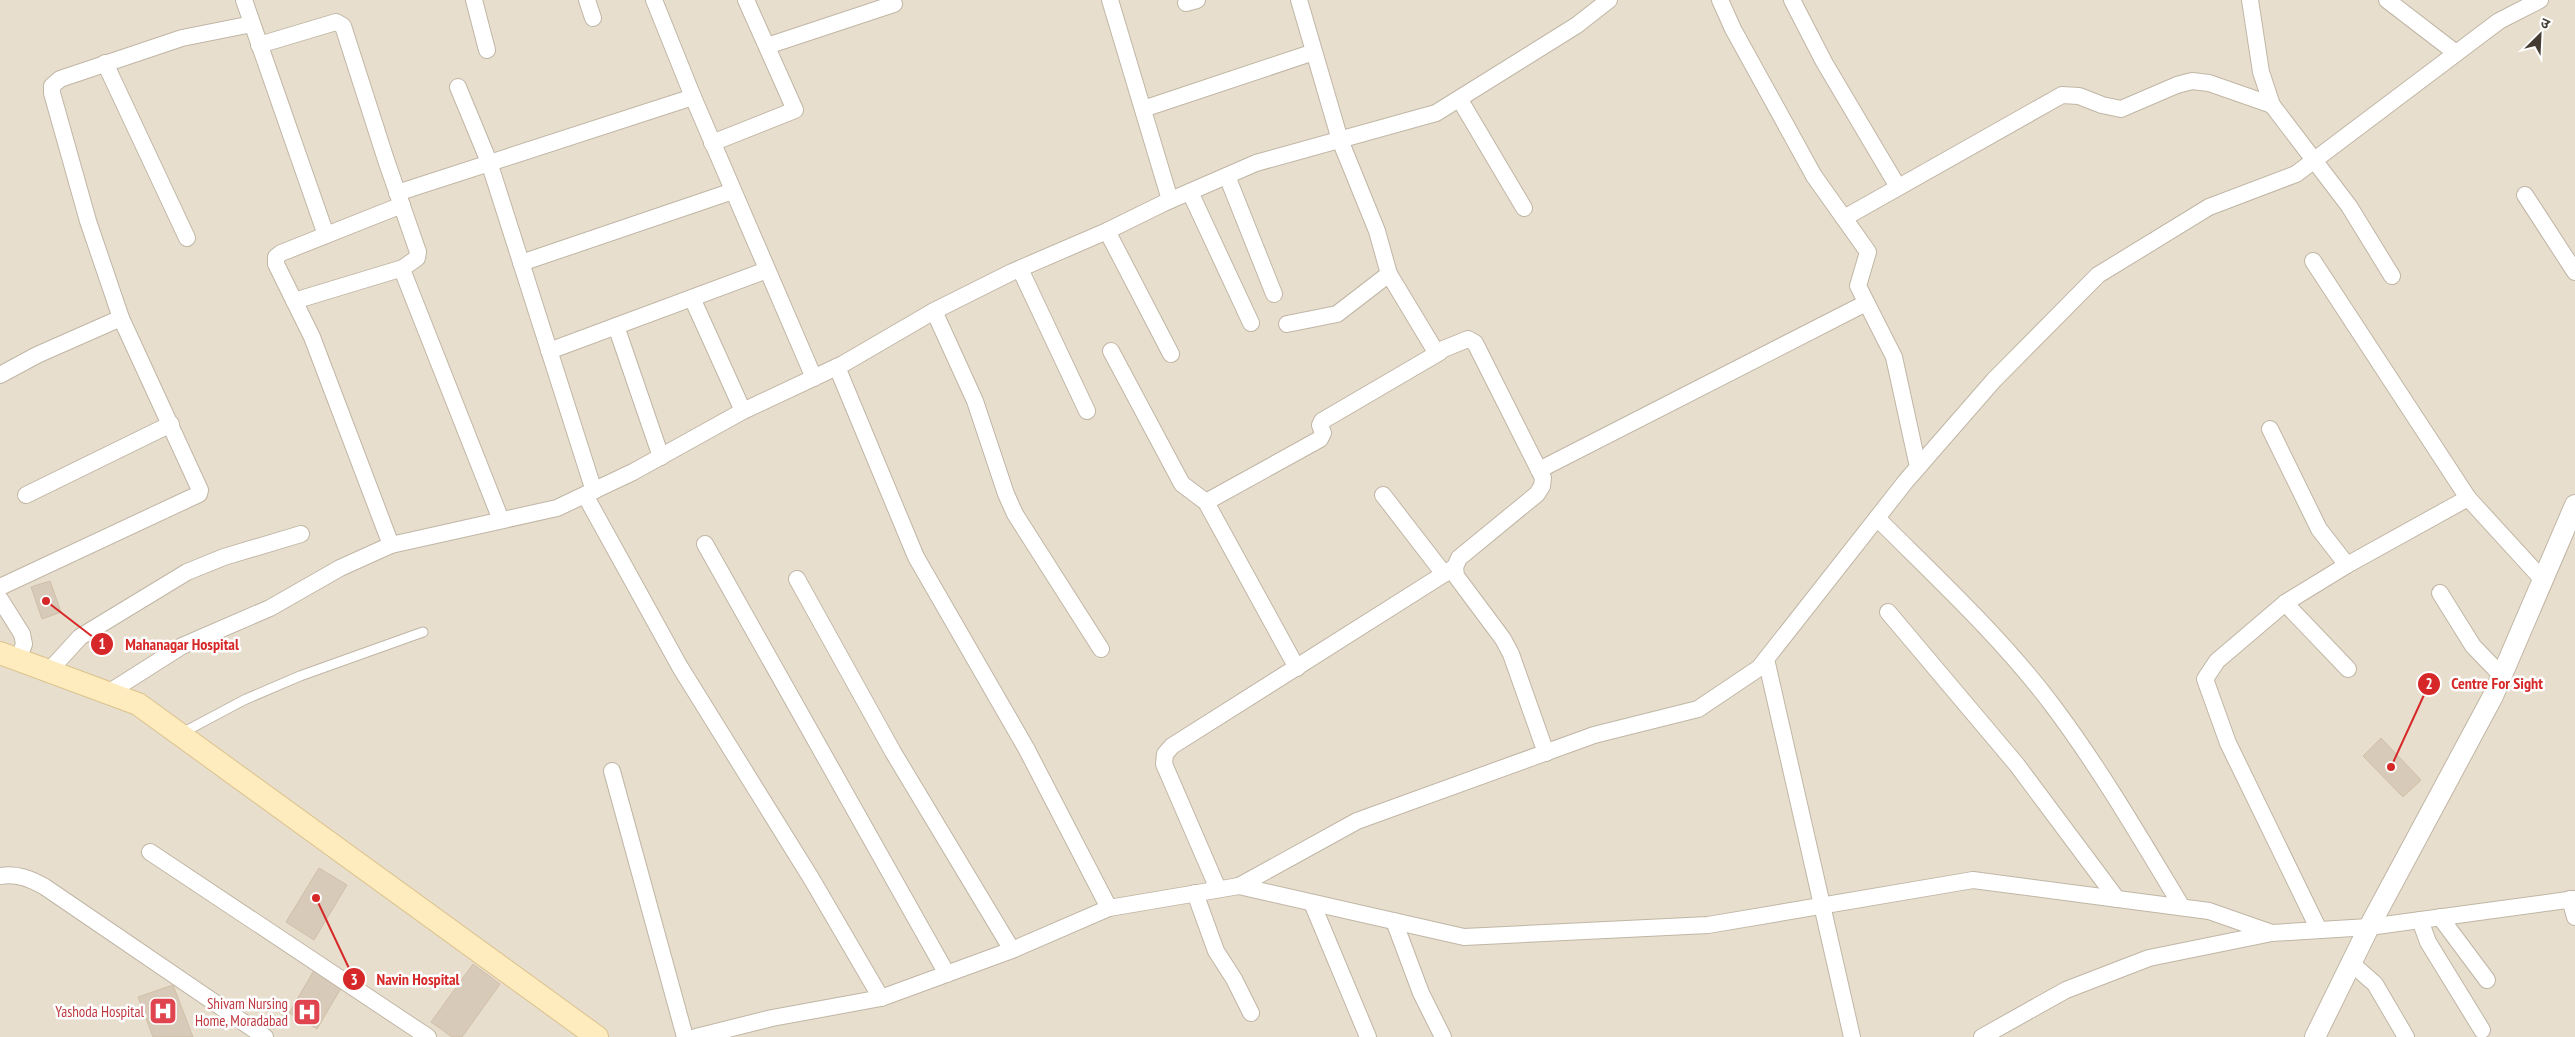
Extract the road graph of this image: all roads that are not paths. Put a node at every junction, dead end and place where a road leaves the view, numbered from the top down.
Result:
1 (474, 0) edge
2 (587, 0) edge
3 (654, 0) edge
4 (746, 0) edge
5 (1110, 0) edge
6 (1299, 0) edge
7 (1608, 0) edge
8 (1720, 0) edge
9 (1792, 0) edge
10 (2250, 0) edge
11 (2387, 0) edge
12 (2540, 0) edge
13 (247, 1) edge
14 (894, 4) dead end
15 (593, 18) dead end
16 (252, 24) junction
17 (259, 45) junction
18 (766, 46) junction
19 (487, 50) dead end
20 (1314, 52) junction
21 (2456, 53) junction
22 (105, 63) junction
23 (458, 87) dead end
24 (693, 97) junction
25 (1460, 100) junction
26 (2272, 105) junction
27 (1143, 109) junction
28 (1340, 140) junction
29 (712, 143) junction
30 (2314, 160) junction
31 (489, 162) junction
32 (1227, 176) junction
33 (1898, 187) junction
34 (733, 191) junction
35 (1190, 192) junction
36 (2525, 195) dead end
37 (399, 199) junction
38 (1170, 200) junction
39 (1524, 208) dead end
40 (1844, 218) junction
41 (1107, 231) junction
42 (326, 235) junction
43 (187, 238) dead end
44 (2313, 261) dead end
45 (521, 263) junction
46 (403, 268) junction
47 (1020, 269) junction
48 (767, 270) junction
49 (2575, 272) edge
50 (1389, 274) junction
51 (2392, 276) dead end
52 (1274, 294) dead end
53 (692, 298) junction
54 (294, 301) junction
55 (1866, 303) junction
56 (934, 311) junction
57 (121, 318) junction
58 (1250, 323) dead end
59 (1287, 324) dead end
60 (616, 326) junction
61 (549, 351) junction
62 (1111, 351) dead end
63 (1440, 352) junction
64 (1171, 354) dead end
65 (837, 367) junction
66 (0, 375) edge
67 (814, 378) junction
68 (743, 410) junction
69 (1087, 411) dead end
70 (171, 424) junction
71 (2270, 429) dead end
72 (661, 457) junction
73 (1918, 467) junction
74 (1539, 470) junction
75 (589, 493) junction
76 (1383, 494) dead end
77 (26, 495) dead end
78 (2468, 498) junction
79 (1206, 502) junction
80 (2575, 505) edge
81 (1877, 518) junction
82 (501, 520) junction
83 (300, 534) dead end
84 (391, 544) junction
85 (704, 544) dead end
86 (2347, 565) junction
87 (1450, 570) junction
88 (797, 579) dead end
89 (2543, 580) junction
90 (0, 587) edge
91 (2440, 593) dead end
92 (0, 599) edge
93 (2285, 603) junction
94 (1888, 612) dead end
95 (423, 632) dead end
96 (1101, 649) dead end
97 (9, 656) edge
98 (1766, 659) junction
99 (1297, 668) junction
100 (2348, 669) dead end
101 (49, 671) junction
102 (2502, 676) junction
103 (108, 693) junction
104 (180, 734) junction
105 (1546, 753) junction
106 (612, 771) dead end
107 (150, 852) dead end
108 (0, 876) edge
109 (1239, 886) junction
110 (1218, 889) junction
111 (1195, 893) junction
112 (2117, 898) junction
113 (2572, 899) edge
114 (1312, 903) junction
115 (1823, 905) junction
116 (2182, 907) junction
117 (1109, 908) junction
118 (2575, 916) edge
119 (2440, 917) junction
120 (2420, 920) junction
121 (1394, 921) junction
122 (2369, 927) junction
123 (2319, 930) junction
124 (2272, 933) junction
125 (1012, 950) junction
126 (2351, 963) junction
127 (947, 974) junction
128 (2487, 980) dead end
129 (881, 998) junction
130 (1251, 1013) dead end
131 (2482, 1030) dead end
132 (1987, 1036) edge
133 (265, 1037) edge
134 (428, 1037) edge
135 (597, 1037) edge
136 (685, 1037) edge
137 (696, 1037) edge
138 (1368, 1037) edge
139 (1443, 1037) edge
140 (1852, 1037) edge
141 (2315, 1037) edge
142 (2406, 1037) edge

1 - 19 street
2 - 15 street
3 - 24 street
4 - 18 street
5 - 27 street
6 - 20 street
7 - 25 street
8 - 40 street
9 - 33 street
10 - 26 street
11 - 21 street
12 - 21 street
13 - 16 street
14 - 18 street
16 - 17 street
16 - 22 street
17 - 37 street
17 - 42 street
18 - 29 street
20 - 27 street
20 - 28 street
21 - 30 street
22 - 43 street
22 - 57 street
23 - 31 street
24 - 29 street
24 - 31 street
25 - 28 street
25 - 39 street
26 - 30 street
26 - 33 street
27 - 38 street
28 - 32 street
28 - 50 street
29 - 34 street
30 - 51 street
30 - 73 street
31 - 37 street
31 - 45 street
32 - 35 street
32 - 52 street
33 - 40 street
34 - 45 street
34 - 48 street
35 - 38 street
35 - 58 street
36 - 49 street
37 - 42 street
37 - 46 street
38 - 41 street
40 - 55 street
41 - 47 street
41 - 64 street
42 - 54 street
44 - 78 street
45 - 61 street
46 - 54 street
46 - 82 street
47 - 56 street
47 - 69 street
48 - 53 street
48 - 67 street
50 - 59 street
50 - 63 street
53 - 60 street
53 - 68 street
54 - 84 street
55 - 73 street
55 - 74 street
56 - 65 street
56 - 96 street
57 - 66 street
57 - 70 street
60 - 61 street
60 - 72 street
61 - 75 street
62 - 79 street
63 - 74 street
63 - 79 street
65 - 67 street
65 - 117 street
67 - 68 street
68 - 72 street
70 - 77 street
70 - 90 street
71 - 86 street
72 - 75 street
73 - 81 street
74 - 87 street
75 - 82 street
75 - 129 street
76 - 87 street
78 - 86 street
78 - 89 street
79 - 99 street
80 - 89 street
81 - 98 street
81 - 116 street
82 - 84 street
83 - 101 street
84 - 103 street
85 - 127 street
86 - 93 street
87 - 99 street
87 - 105 street
88 - 125 street
89 - 102 street
91 - 102 street
92 - 97 street
93 - 100 street
93 - 123 street
94 - 112 street
95 - 104 lane
97 - 101 main road
98 - 105 street
98 - 115 street
99 - 110 street
101 - 103 main road
102 - 122 street
103 - 104 main road
104 - 135 main road
105 - 109 street
106 - 136 street
107 - 134 street
108 - 133 street
109 - 110 street
109 - 114 street
110 - 111 street
111 - 117 street
111 - 130 street
112 - 115 street
112 - 116 street
113 - 118 street
113 - 119 street
114 - 121 street
114 - 138 street
115 - 121 street
115 - 140 street
116 - 124 street
117 - 125 street
119 - 120 street
119 - 128 street
120 - 122 street
120 - 131 street
121 - 139 street
122 - 123 street
122 - 126 street
123 - 124 street
124 - 132 street
125 - 127 street
126 - 141 street
126 - 142 street
127 - 129 street
129 - 137 street

